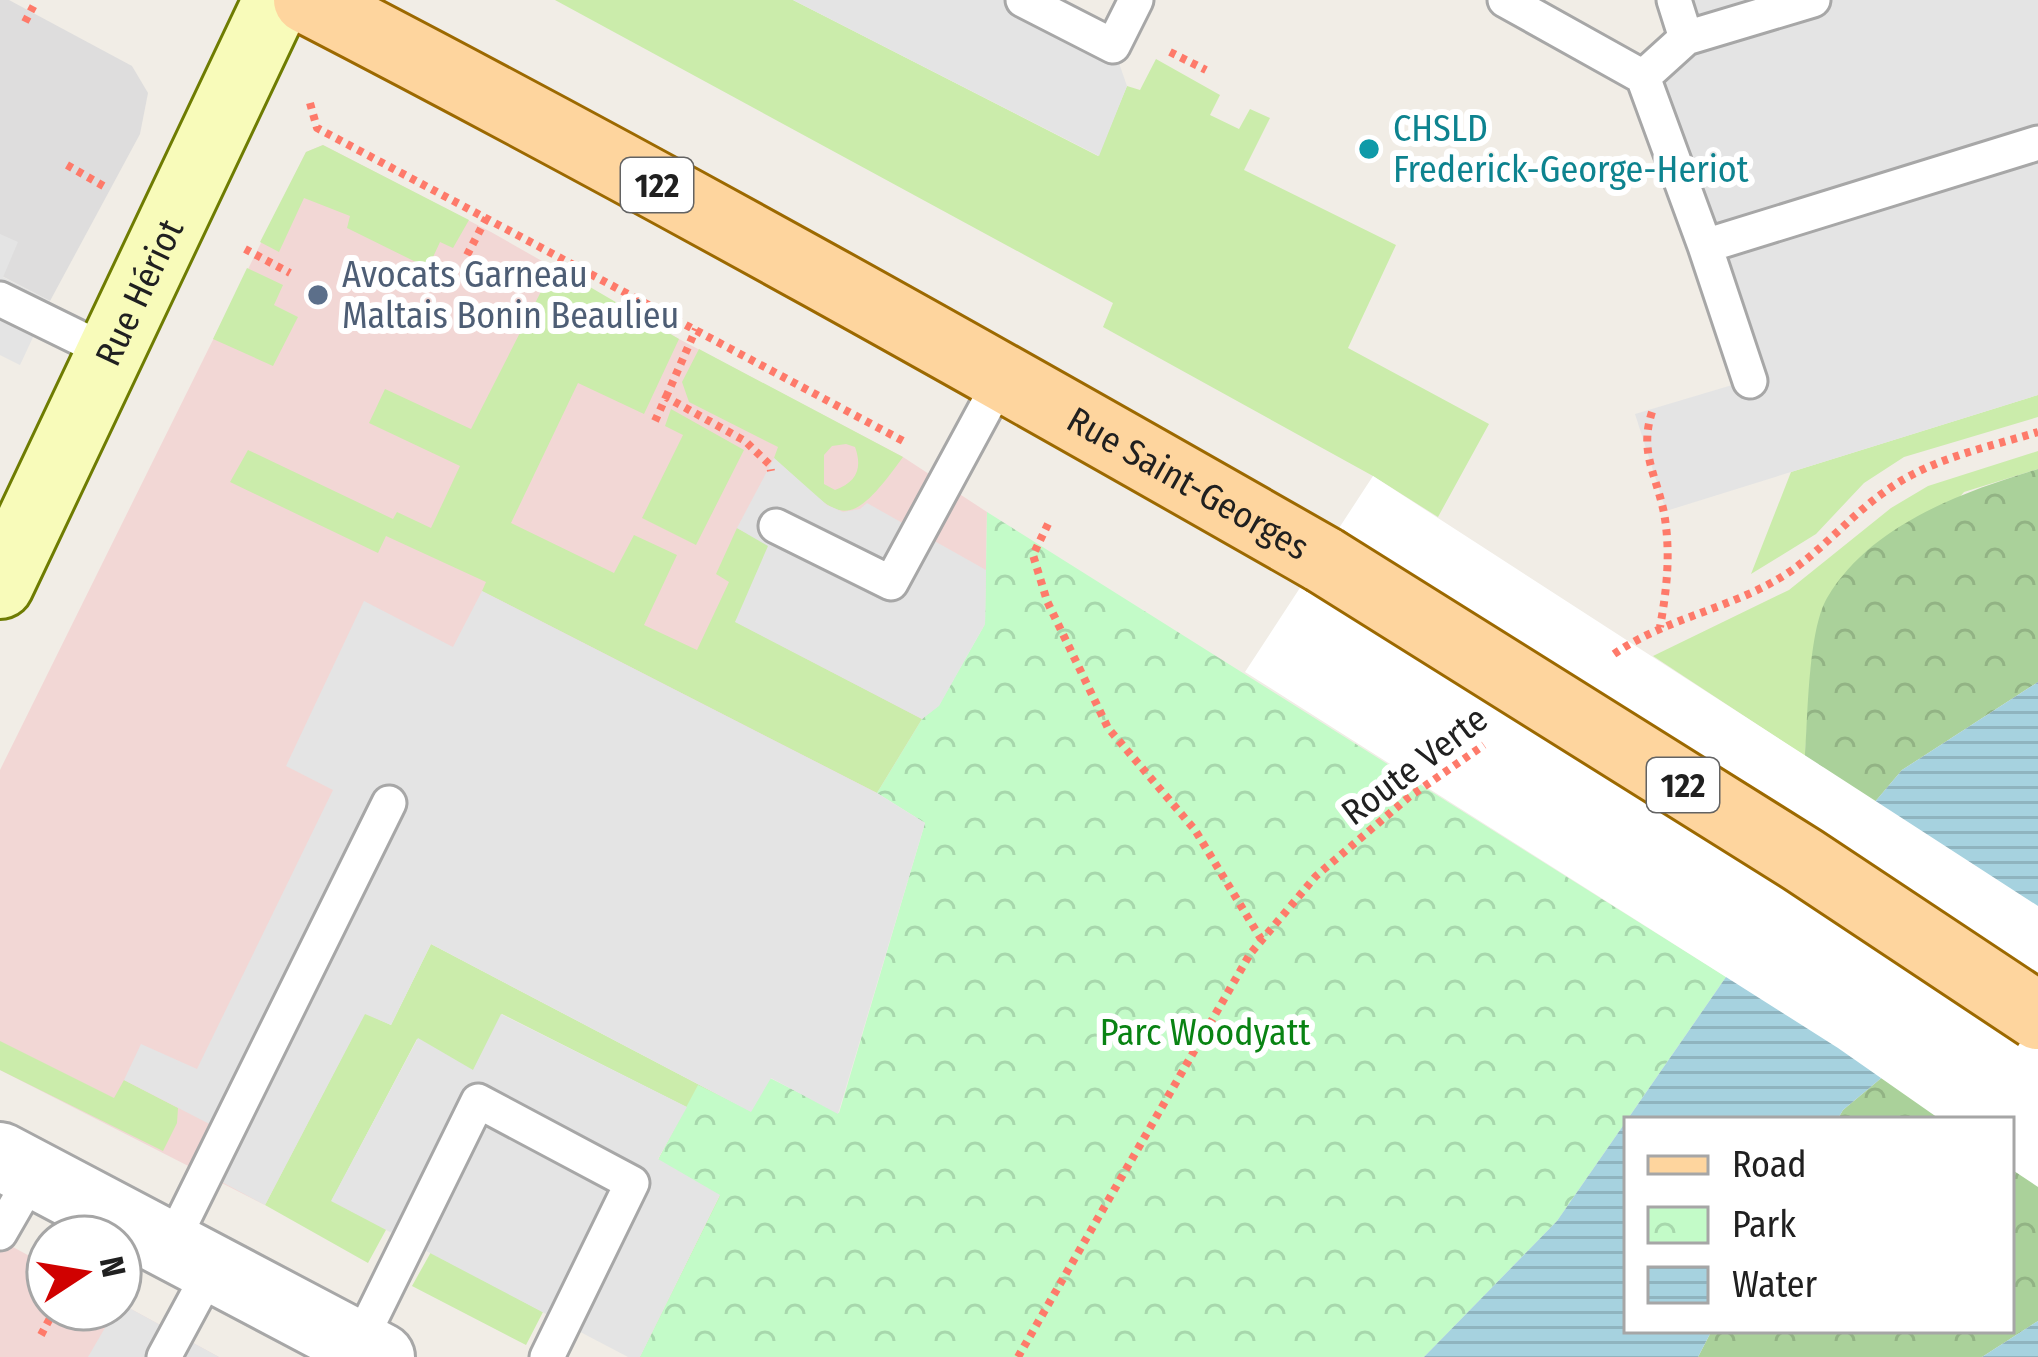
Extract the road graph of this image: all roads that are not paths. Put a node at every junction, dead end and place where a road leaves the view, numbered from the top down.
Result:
1 (277, 0) edge
2 (307, 0) edge
3 (1022, 0) edge
4 (1136, 0) edge
5 (1504, 0) edge
6 (1674, 0) edge
7 (1813, 0) edge
8 (1686, 38) junction
9 (1643, 76) junction
10 (2038, 143) edge
11 (1705, 246) junction
12 (0, 299) edge
13 (110, 353) junction
14 (1004, 376) junction
15 (1750, 381) dead end
16 (776, 526) road end
17 (0, 585) edge
18 (389, 803) dead end
19 (2038, 1016) edge
20 (17, 1165) edge
21 (0, 1233) edge
22 (191, 1257) junction
23 (370, 1351) edge
24 (164, 1357) edge
25 (547, 1357) edge

1 - 13 street, Rue Hériot
2 - 14 main road, Rue Saint-Georges / 122
3 - 4 lane
5 - 9 lane
6 - 8 lane
7 - 8 lane
8 - 9 lane
9 - 11 lane
10 - 11 lane
11 - 15 lane
12 - 13 lane
13 - 17 street, Rue Hériot
14 - 16 lane
14 - 19 main road, Rue Saint-Georges / 122, bridge
18 - 22 lane
20 - 21 lane
20 - 22 street
22 - 23 street
22 - 24 lane
23 - 25 lane

